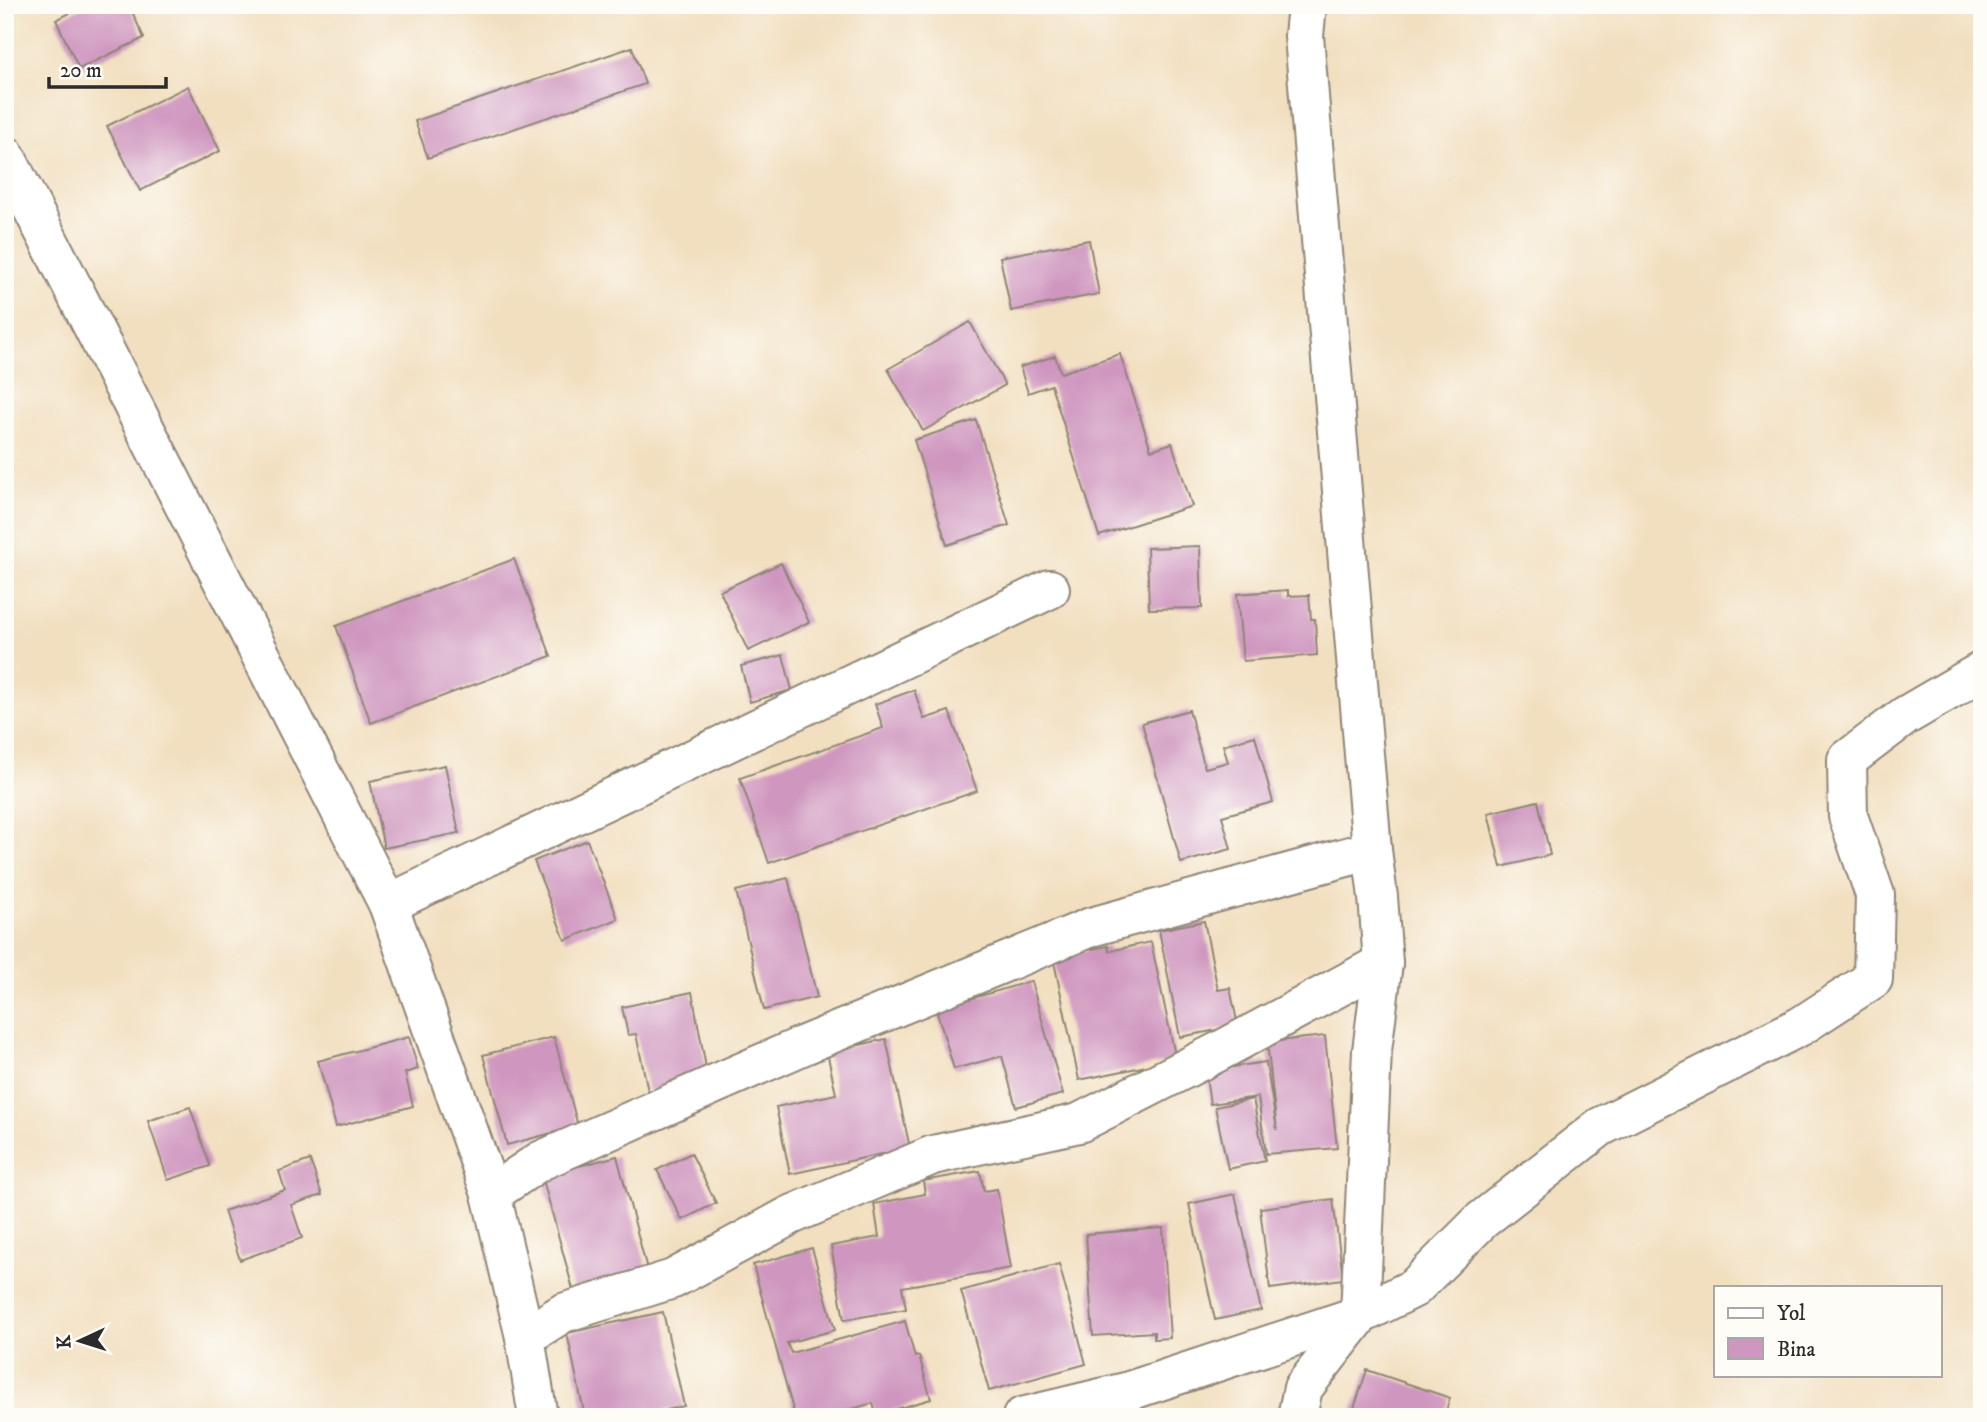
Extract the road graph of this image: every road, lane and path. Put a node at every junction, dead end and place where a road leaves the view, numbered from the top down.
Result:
1 (1307, 5) edge
2 (5, 155) edge
3 (1050, 589) dead end
4 (1982, 671) edge
5 (1372, 850) junction
6 (387, 904) junction
7 (1383, 963) junction
8 (491, 1194) junction
9 (1360, 1315) junction
10 (525, 1337) junction
11 (538, 1417) edge
12 (1022, 1417) edge
13 (1297, 1417) edge

1 - 5 street
2 - 6 street
3 - 6 street
4 - 9 street
5 - 7 street
5 - 8 street
6 - 8 street
7 - 9 street
7 - 10 street
8 - 10 street
9 - 12 street
9 - 13 street
10 - 11 street

